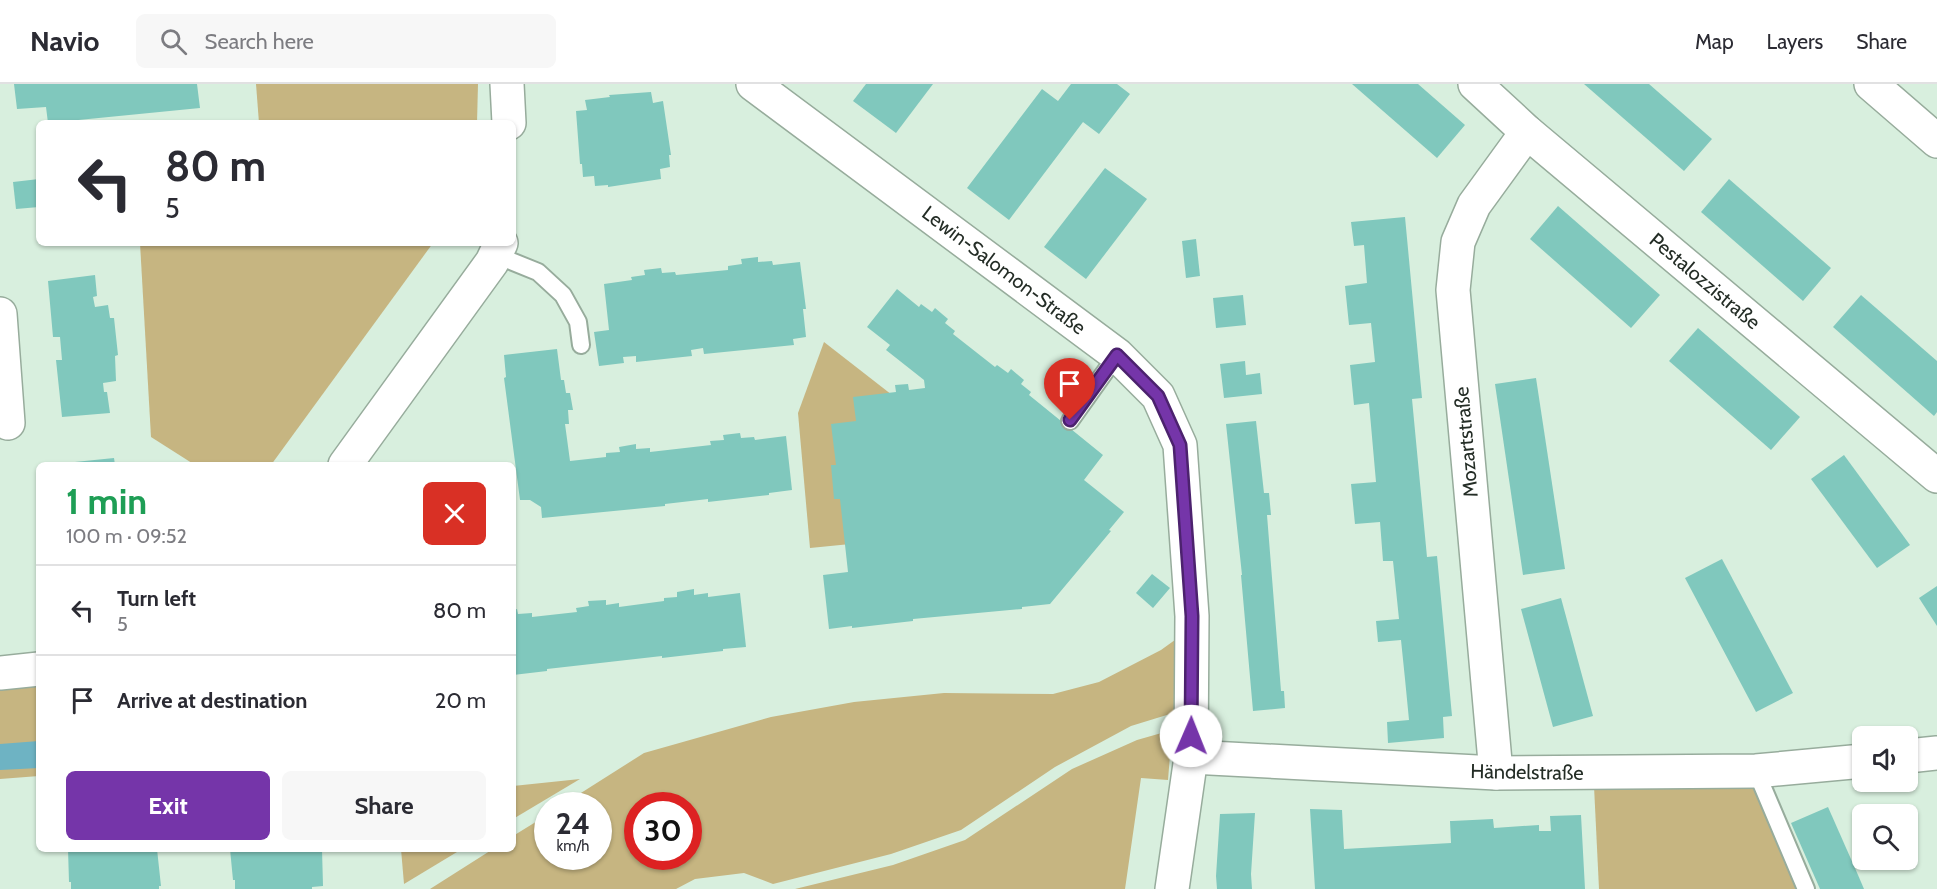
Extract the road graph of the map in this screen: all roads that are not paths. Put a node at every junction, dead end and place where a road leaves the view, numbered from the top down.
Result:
1 (507, 84) edge
2 (753, 84) edge
3 (1475, 84) edge
4 (1871, 84) edge
5 (509, 120) edge
6 (1527, 132) junction
7 (1937, 141) edge
8 (499, 249) edge
9 (0, 314) edge
10 (580, 345) dead end
11 (1117, 355) junction
12 (1070, 420) dead end
13 (8, 423) dead end
14 (347, 462) edge
15 (1937, 476) edge
16 (36, 669) edge
17 (0, 673) edge
18 (1937, 753) edge
19 (1918, 755) edge
20 (1191, 757) junction
21 (1852, 762) edge
22 (1756, 771) junction
23 (1496, 773) junction
24 (1172, 889) edge
25 (1806, 889) edge

1 - 5 street
2 - 11 street, Lewin-Salomon-Straße
3 - 6 street, Pestalozzistraße
4 - 7 street
6 - 15 street, Pestalozzistraße
6 - 23 street, Mozartstraße
8 - 10 lane
8 - 14 street
9 - 13 street
11 - 12 lane
11 - 20 street, Lewin-Salomon-Straße
16 - 17 street
18 - 19 street
20 - 23 street, Händelstraße
20 - 24 street, Lewin-Salomon-Straße
21 - 22 street, Händelstraße
22 - 23 street, Händelstraße
22 - 25 lane

